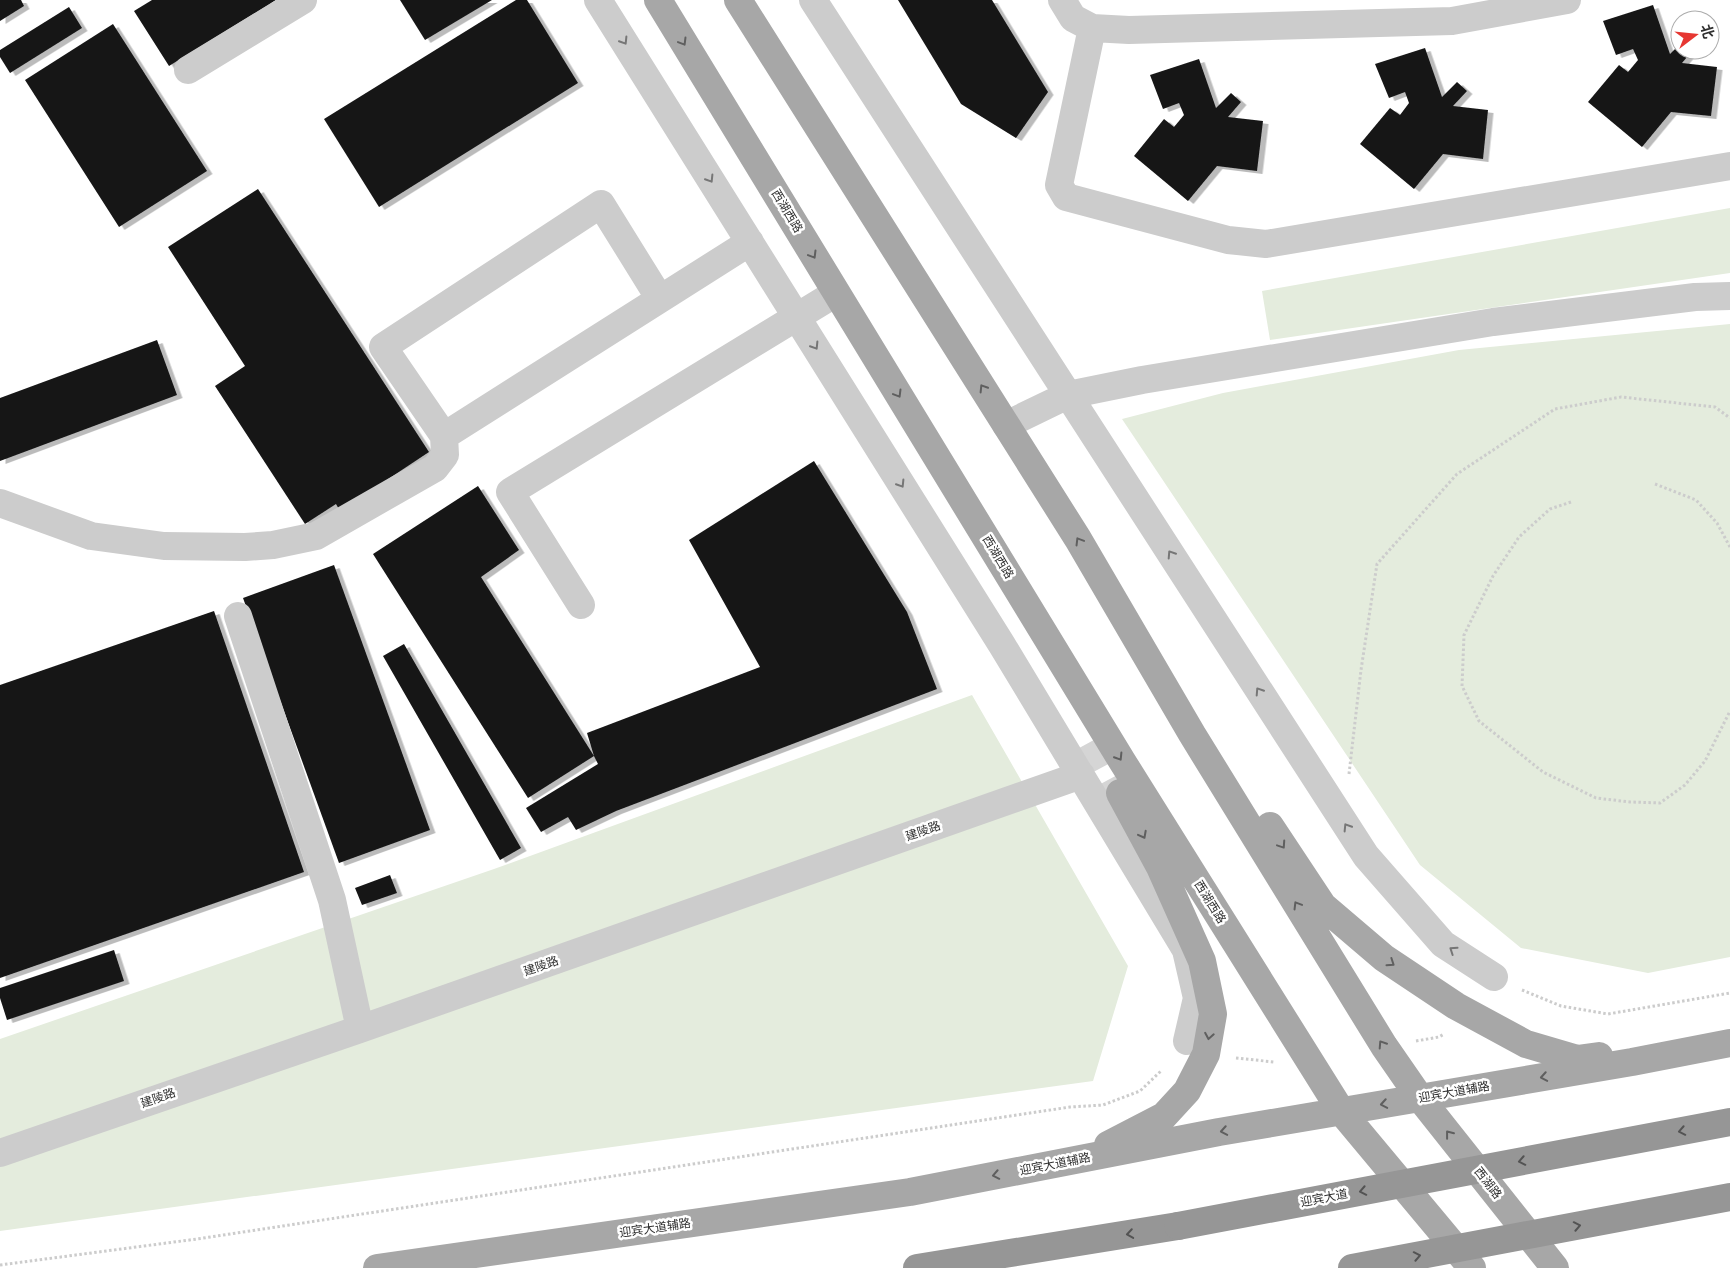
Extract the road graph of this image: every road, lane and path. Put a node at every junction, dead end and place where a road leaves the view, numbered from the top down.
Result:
1 (303, 0) edge
2 (598, 0) edge
3 (658, 0) edge
4 (738, 0) edge
5 (813, 0) edge
6 (1062, 0) edge
7 (1567, 0) edge
8 (1449, 10) edge
9 (1092, 28) junction
10 (188, 70) dead end
11 (1730, 166) edge
12 (750, 242) junction
13 (836, 293) junction
14 (1730, 296) edge
15 (660, 299) junction
16 (797, 317) junction
17 (1068, 395) junction
18 (1730, 418) edge
19 (1006, 425) junction
20 (444, 436) junction
21 (949, 477) junction
22 (1654, 484) dead end
23 (1571, 502) dead end
24 (0, 503) edge
25 (1730, 546) edge
26 (1098, 573) junction
27 (581, 605) dead end
28 (238, 616) dead end
29 (1730, 711) edge
30 (1092, 741) tunnel mouth
31 (1081, 776) junction
32 (1120, 793) tunnel mouth
33 (1344, 821) junction
34 (1494, 977) joint
35 (1730, 993) edge
36 (360, 1029) junction
37 (1730, 1039) edge
38 (1187, 1041) joint
39 (1730, 1043) edge
40 (1420, 1098) junction
41 (1341, 1111) junction
42 (1730, 1122) edge
43 (0, 1153) edge
44 (1081, 1159) junction
45 (1730, 1197) edge
46 (0, 1265) edge
47 (377, 1268) edge
48 (917, 1268) edge
49 (1352, 1268) edge
50 (1472, 1268) edge
51 (1555, 1268) edge

1 - 10 street
2 -> 12 street
3 -> 13 main road, 西湖西路
19 -> 4 main road
5 - 17 street
6 - 9 street
7 - 8 street
8 - 9 street
9 - 11 street
12 - 15 street
12 - 16 street
13 - 16 street
13 -> 21 main road, 西湖西路
14 - 17 street
15 - 20 street
15 - 20 street
16 - 27 street
16 -> 31 street
17 - 19 street
33 -> 17 street
18 - 33 path
26 -> 19 main road
20 - 24 street
21 - 30 main road
21 -> 41 main road, 西湖西路
22 - 25 path
23 - 29 path
26 -> 37 main road
40 -> 26 main road
28 - 36 street
31 - 36 street, 建陵路
31 - 38 street
32 -> 44 main road
34 -> 33 street
34 - 35 path
36 - 43 street, 建陵路
38 - 46 path
39 -> 40 main road, 迎宾大道辅路
40 -> 41 main road, 迎宾大道辅路
51 -> 40 main road, 西湖路
41 -> 44 main road, 迎宾大道辅路
41 - 50 main road
42 -> 48 highway, 迎宾大道, bridge
44 -> 47 main road, 迎宾大道辅路
49 -> 45 highway, bridge

